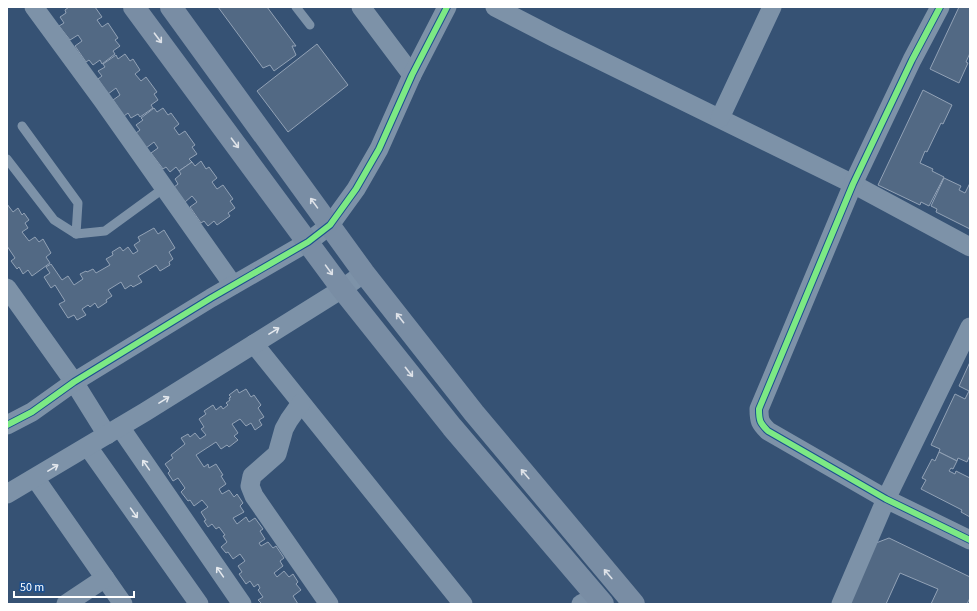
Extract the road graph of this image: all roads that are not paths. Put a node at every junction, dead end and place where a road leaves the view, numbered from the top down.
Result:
1 (34, 7) edge
2 (134, 7) edge
3 (171, 7) edge
4 (296, 7) edge
5 (360, 7) edge
6 (446, 7) edge
7 (495, 7) edge
8 (772, 7) edge
9 (940, 7) edge
10 (310, 25) dead end
11 (412, 75) junction
12 (720, 118) junction
13 (22, 126) dead end
14 (7, 158) edge
15 (853, 184) junction
16 (164, 188) junction
17 (330, 225) junction
18 (76, 234) junction
19 (308, 242) junction
20 (970, 247) edge
21 (364, 273) junction
22 (233, 285) junction
23 (7, 288) edge
24 (342, 289) junction
25 (970, 326) edge
26 (254, 344) junction
27 (74, 382) junction
28 (301, 403) junction
29 (7, 425) edge
30 (114, 431) junction
31 (88, 447) junction
32 (35, 478) junction
33 (7, 494) edge
34 (886, 499) junction
35 (970, 540) edge
36 (105, 578) junction
37 (594, 601) edge
38 (66, 604) edge
39 (123, 604) edge
40 (199, 604) edge
41 (242, 604) edge
42 (330, 604) edge
43 (463, 604) edge
44 (634, 604) edge
45 (841, 604) edge

1 - 16 street
2 -> 19 main road
17 -> 3 main road
4 - 10 lane
5 - 11 street
6 - 11 street
7 - 12 street
8 - 12 street
9 - 15 street
11 - 17 street
12 - 15 street
13 - 18 lane
14 - 18 lane
15 - 20 street
15 - 34 street
16 - 18 lane
16 - 22 street
17 - 19 street
17 - 21 main road
19 - 22 street
19 -> 24 main road
21 - 24 street
44 -> 21 main road
22 - 27 street
23 - 27 street
26 -> 24 street
24 -> 37 main road
25 - 34 street
26 - 28 street
30 -> 26 street
27 - 29 street
27 - 30 street
28 - 42 street
28 - 43 street
30 - 31 street
41 -> 30 street
32 -> 31 street
31 -> 40 street
32 - 33 street
32 - 36 street
34 - 35 street
34 - 45 street
36 - 38 street
36 - 39 street

